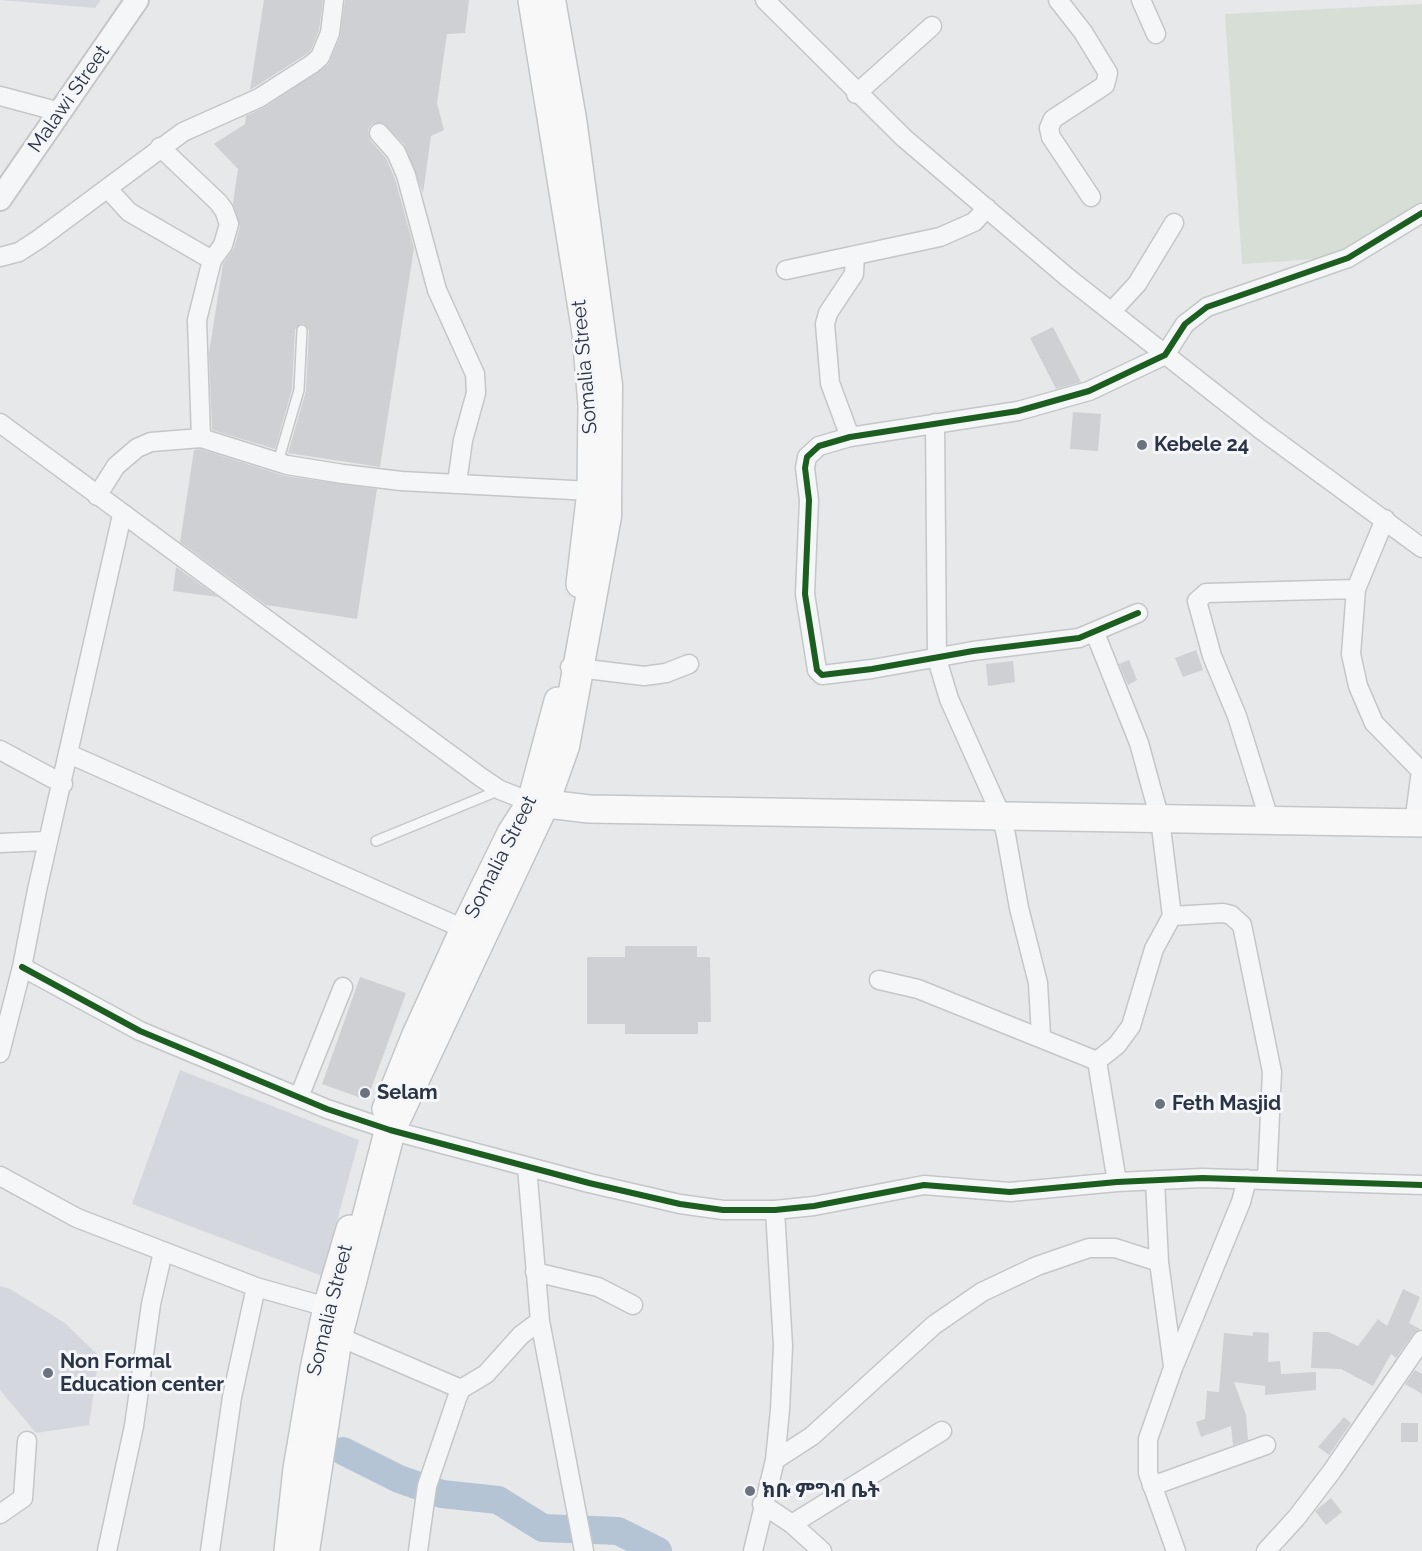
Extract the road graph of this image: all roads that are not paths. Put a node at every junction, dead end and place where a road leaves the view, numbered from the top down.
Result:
1 (137, 0) edge
2 (334, 0) edge
3 (532, 0) edge
4 (550, 0) edge
5 (1058, 0) edge
6 (1141, 0) edge
7 (777, 3) edge
8 (932, 26) dead end
9 (1156, 34) dead end
10 (856, 94) junction
11 (0, 96) edge
12 (60, 112) junction
13 (379, 133) dead end
14 (160, 147) junction
15 (108, 189) junction
16 (1091, 197) dead end
17 (0, 199) edge
18 (987, 208) junction
19 (1422, 213) edge
20 (1174, 223) dead end
21 (855, 255) junction
22 (0, 257) edge
23 (212, 260) junction
24 (786, 270) dead end
25 (1111, 312) junction
26 (302, 330) dead end
27 (1165, 355) junction
28 (0, 423) edge
29 (935, 423) junction
30 (850, 437) junction
31 (201, 438) junction
32 (278, 462) junction
33 (457, 483) junction
34 (591, 491) junction
35 (97, 496) junction
36 (122, 515) junction
37 (1385, 519) junction
38 (1422, 548) edge
39 (1356, 589) junction
40 (1138, 613) dead end
41 (1095, 633) junction
42 (937, 659) junction
43 (689, 664) dead end
44 (573, 667) junction
45 (0, 750) edge
46 (69, 754) junction
47 (63, 784) junction
48 (500, 790) junction
49 (537, 804) junction
50 (1001, 815) junction
51 (1160, 819) junction
52 (1270, 822) junction
53 (1418, 823) edge
54 (47, 841) junction
55 (376, 841) dead end
56 (0, 843) edge
57 (1172, 916) junction
58 (464, 929) junction
59 (22, 967) junction
60 (879, 980) dead end
61 (343, 987) dead end
62 (1041, 1036) junction
63 (0, 1053) edge
64 (1097, 1061) junction
65 (299, 1097) junction
66 (384, 1128) junction
67 (527, 1167) junction
68 (0, 1176) edge
69 (1248, 1179) junction
70 (1267, 1179) junction
71 (1155, 1180) junction
72 (1116, 1182) junction
73 (1422, 1185) edge
74 (775, 1210) junction
75 (163, 1252) junction
76 (1159, 1262) junction
77 (535, 1272) junction
78 (256, 1287) junction
79 (633, 1305) dead end
80 (540, 1321) junction
81 (329, 1324) junction
82 (1422, 1340) edge
83 (1173, 1368) junction
84 (461, 1389) junction
85 (942, 1431) dead end
86 (27, 1441) dead end
87 (1266, 1445) dead end
88 (775, 1460) junction
89 (1152, 1486) junction
90 (762, 1504) junction
91 (0, 1514) edge
92 (792, 1524) junction
93 (581, 1537) edge
94 (1267, 1550) edge
95 (106, 1551) edge
96 (210, 1551) edge
97 (288, 1551) edge
98 (304, 1551) edge
99 (418, 1551) edge
100 (753, 1551) edge
101 (822, 1551) edge
102 (1176, 1551) edge

1 - 12 street, Malawi Street
2 - 14 street
3 - 34 main road, Somalia Street
4 - 44 main road
5 - 16 street
6 - 9 street
7 - 10 street
8 - 10 street
10 - 18 street
11 - 12 street
12 - 17 street, Malawi Street
13 - 33 street
14 - 15 street
14 - 23 street
15 - 22 street
15 - 23 street
18 - 21 street
18 - 25 street
19 - 27 street
20 - 25 street
21 - 24 street
21 - 30 street
23 - 31 street
25 - 27 street
26 - 32 lane
27 - 29 street
27 - 37 street
28 - 35 street
29 - 30 street
29 - 42 street
30 - 42 street
31 - 32 street
31 - 35 street
32 - 33 street
33 - 34 street
34 - 44 main road, Somalia Street
35 - 36 street
36 - 46 street
36 - 48 street
37 - 38 street
37 - 39 street
39 - 52 street
39 - 53 street
40 - 41 street
41 - 42 street
41 - 51 street
42 - 50 street
43 - 44 street
44 - 49 main road
45 - 47 street
46 - 47 street
46 - 58 street
47 - 54 street
48 - 49 street
48 - 55 lane
49 - 50 main road
49 - 58 main road, Somalia Street
49 - 66 main road
50 - 51 main road
50 - 62 street
51 - 52 main road
51 - 57 street
52 - 53 main road
54 - 56 street
54 - 59 street
57 - 64 street
57 - 70 street
58 - 66 main road, Somalia Street
59 - 63 street
59 - 65 street
60 - 62 street
61 - 65 street
62 - 64 street
64 - 72 street
65 - 66 street
66 - 67 street
66 - 81 main road
67 - 74 street
67 - 77 street
68 - 75 street
69 - 70 street
69 - 71 street
69 - 83 street
70 - 73 street
71 - 72 street
71 - 76 street
72 - 74 street
74 - 88 street
75 - 78 street
75 - 95 street
76 - 83 street
76 - 88 street
77 - 79 street
77 - 80 street
78 - 81 street
78 - 96 street
80 - 84 street
80 - 93 street
81 - 84 street
81 - 97 main road, Somalia Street
81 - 98 main road
82 - 94 street
83 - 89 street
84 - 99 street
85 - 92 street
86 - 91 street
87 - 89 street
88 - 90 street
89 - 102 street
90 - 92 street
90 - 100 street
92 - 101 street

